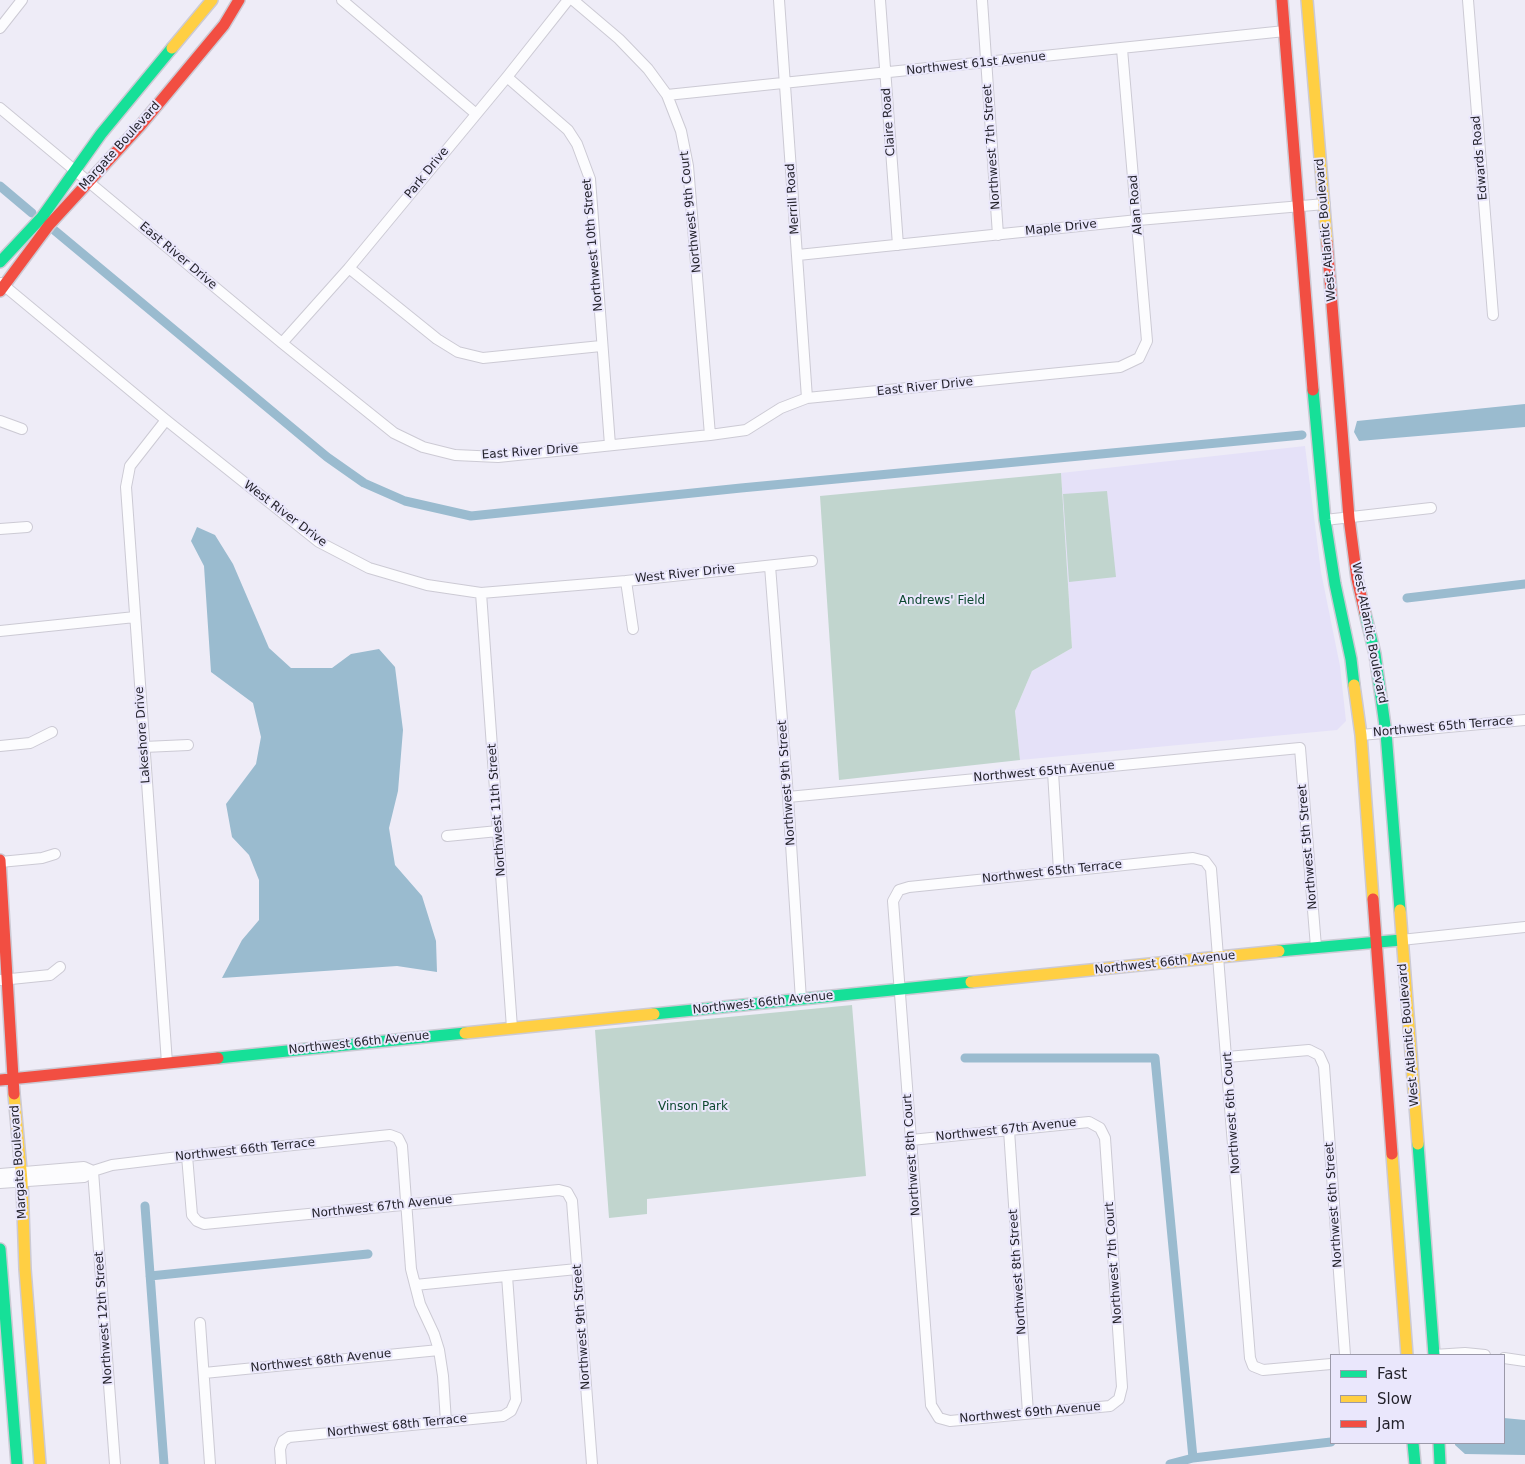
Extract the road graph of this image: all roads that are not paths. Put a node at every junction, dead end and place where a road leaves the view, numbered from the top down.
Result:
1 (22, 0) edge
2 (212, 0) edge
3 (239, 0) edge
4 (342, 0) edge
5 (568, 0) edge
6 (573, 0) edge
7 (779, 0) edge
8 (880, 0) edge
9 (982, 0) edge
10 (1282, 0) edge
11 (1307, 0) edge
12 (1468, 0) edge
13 (0, 28) edge
14 (1285, 31) junction
15 (1122, 49) junction
16 (987, 62) junction
17 (886, 73) junction
18 (507, 77) junction
19 (785, 83) junction
20 (667, 95) junction
21 (0, 108) edge
22 (475, 113) junction
23 (75, 170) junction
24 (89, 182) junction
25 (1324, 204) junction
26 (1298, 206) junction
27 (1138, 220) junction
28 (998, 235) junction
29 (898, 245) junction
30 (798, 255) junction
31 (0, 262) edge
32 (349, 268) junction
33 (1, 286) edge
34 (1493, 315) dead end
35 (282, 343) junction
36 (602, 346) junction
37 (1139, 358) joint
38 (807, 398) junction
39 (166, 420) junction
40 (0, 421) edge
41 (22, 429) dead end
42 (710, 435) junction
43 (610, 445) junction
44 (1431, 508) dead end
45 (1349, 518) junction
46 (1325, 520) junction
47 (27, 527) dead end
48 (0, 529) edge
49 (812, 561) dead end
50 (770, 566) junction
51 (626, 581) junction
52 (482, 593) junction
53 (135, 616) junction
54 (633, 629) dead end
55 (0, 630) edge
56 (1525, 720) edge
57 (52, 732) dead end
58 (1386, 733) junction
59 (1361, 735) junction
60 (188, 745) dead end
61 (0, 746) edge
62 (144, 747) junction
63 (1300, 748) joint
64 (1052, 772) junction
65 (788, 797) junction
66 (498, 831) junction
67 (447, 836) dead end
68 (55, 854) dead end
69 (1205, 861) joint
70 (0, 862) edge
71 (1059, 871) junction
72 (899, 890) joint
73 (1525, 927) edge
74 (1401, 940) junction
75 (1377, 942) junction
76 (1316, 947) junction
77 (1219, 957) junction
78 (60, 967) dead end
79 (3, 979) edge
80 (900, 989) junction
81 (801, 1000) junction
82 (512, 1028) junction
83 (1227, 1057) junction
84 (167, 1063) junction
85 (13, 1078) junction
86 (0, 1080) edge
87 (1100, 1128) joint
88 (1008, 1130) junction
89 (911, 1140) junction
90 (187, 1156) junction
91 (93, 1171) junction
92 (0, 1174) edge
93 (22, 1177) junction
94 (0, 1183) edge
95 (567, 1192) joint
96 (405, 1205) junction
97 (0, 1248) edge
98 (577, 1268) junction
99 (507, 1276) junction
100 (415, 1285) junction
101 (200, 1323) dead end
102 (4, 1335) edge
103 (439, 1350) junction
104 (1345, 1354) edge
105 (1407, 1354) edge
106 (1434, 1354) edge
107 (1450, 1354) edge
108 (1475, 1354) edge
109 (1505, 1358) edge
110 (1525, 1361) edge
111 (1330, 1364) edge
112 (204, 1373) junction
113 (1119, 1399) joint
114 (1028, 1413) junction
115 (939, 1418) joint
116 (446, 1422) junction
117 (1413, 1444) edge
118 (1439, 1444) edge
119 (17, 1464) edge
120 (40, 1464) edge
121 (115, 1464) edge
122 (210, 1464) edge
123 (281, 1464) edge
124 (592, 1464) edge
125 (1415, 1464) edge
126 (1440, 1464) edge

1 - 13 street
2 - 23 street, Margate Boulevard
3 - 24 street, Margate Boulevard
4 - 22 street
5 - 18 street, Park Drive
6 - 20 street, Northwest 9th Court
7 - 19 street, Merrill Road
8 - 17 street, Claire Road
9 - 16 street, Northwest 7th Street
10 - 14 street, West Atlantic Boulevard
11 - 25 street, West Atlantic Boulevard
12 - 34 street, Edwards Road
14 - 15 street, Northwest 61st Avenue
14 - 26 street, West Atlantic Boulevard
15 - 16 street, Northwest 61st Avenue
15 - 27 street, Alan Road
16 - 17 street, Northwest 61st Avenue
16 - 28 street, Northwest 7th Street
17 - 19 street, Northwest 61st Avenue
17 - 29 street, Claire Road
18 - 22 street, Park Drive
18 - 36 street, Northwest 10th Street
19 - 20 street, Northwest 61st Avenue
19 - 30 street, Merrill Road
20 - 42 street, Northwest 9th Court
21 - 23 street, East River Drive
22 - 32 street, Park Drive
23 - 24 street, East River Drive
23 - 31 street, Margate Boulevard
24 - 33 street, Margate Boulevard
24 - 35 street, East River Drive
25 - 26 street, Maple Drive
25 - 45 street, West Atlantic Boulevard
26 - 27 street, Maple Drive
26 - 46 street, West Atlantic Boulevard
27 - 28 street, Maple Drive
27 - 37 street, Alan Road
28 - 29 street, Maple Drive
29 - 30 street, Maple Drive
30 - 38 street, Merrill Road
32 - 35 street, Park Drive
32 - 36 street
33 - 39 street, West River Drive
35 - 43 street, East River Drive
36 - 43 street, Northwest 10th Street
37 - 38 street, East River Drive
38 - 42 street, East River Drive
39 - 52 street, West River Drive
39 - 53 street, Lakeshore Drive
40 - 41 street
42 - 43 street, East River Drive
44 - 45 street
45 - 46 street
45 - 58 street, West Atlantic Boulevard
46 - 59 street, West Atlantic Boulevard
47 - 48 street
49 - 50 street, West River Drive
50 - 51 street, West River Drive
50 - 65 street, Northwest 9th Street
51 - 52 street, West River Drive
51 - 54 street
52 - 66 street, Northwest 11th Street
53 - 55 street
53 - 62 street, Lakeshore Drive
56 - 58 street, Northwest 65th Terrace
57 - 61 street
58 - 59 street, Northwest 65th Terrace
58 - 74 street, West Atlantic Boulevard
59 - 75 street, West Atlantic Boulevard
60 - 62 street
62 - 84 street, Lakeshore Drive
63 - 64 street, Northwest 65th Avenue
63 - 76 street, Northwest 5th Street
64 - 65 street, Northwest 65th Avenue
64 - 71 street
65 - 81 street, Northwest 9th Street
66 - 67 street
66 - 82 street, Northwest 11th Street
68 - 70 street
69 - 71 street, Northwest 65th Terrace
69 - 77 street, Northwest 6th Court
70 - 79 street, Margate Boulevard
71 - 72 street, Northwest 65th Terrace
72 - 80 street, Northwest 8th Court
73 - 74 street, Northwest 66th Avenue
74 - 75 street, Northwest 66th Avenue
74 - 106 street, West Atlantic Boulevard
75 - 76 street, Northwest 66th Avenue
75 - 105 street, West Atlantic Boulevard
76 - 77 street, Northwest 66th Avenue
77 - 80 street, Northwest 66th Avenue
77 - 83 street, Northwest 6th Court
78 - 79 street
79 - 85 street, Margate Boulevard
80 - 81 street, Northwest 66th Avenue
80 - 89 street, Northwest 8th Court
81 - 82 street, Northwest 66th Avenue
82 - 84 street, Northwest 66th Avenue
83 - 104 street, Northwest 6th Street
83 - 111 street, Northwest 6th Court
84 - 85 street, Northwest 66th Avenue
85 - 86 street, Northwest 66th Avenue
85 - 93 street, Margate Boulevard
87 - 88 street, Northwest 67th Avenue
87 - 113 street, Northwest 7th Court
88 - 89 street, Northwest 67th Avenue
88 - 114 street, Northwest 8th Street
89 - 115 street, Northwest 8th Court
90 - 91 street, Northwest 66th Terrace
90 - 96 street, Northwest 67th Avenue
90 - 96 street, Northwest 66th Terrace
91 - 93 street, Northwest 66th Terrace
91 - 121 street, Northwest 12th Street
92 - 93 street, Northwest 66th Terrace
93 - 94 street, Northwest 66th Terrace
93 - 120 street, Margate Boulevard
95 - 96 street, Northwest 67th Avenue
95 - 98 street, Northwest 9th Street
96 - 100 street
97 - 102 street
98 - 99 street
98 - 124 street, Northwest 9th Street
99 - 100 street
99 - 116 street, Northwest 68th Terrace
100 - 103 street
101 - 112 street
102 - 119 street
103 - 112 street, Northwest 68th Avenue
103 - 116 street
107 - 108 street
109 - 110 street
112 - 122 street
113 - 114 street, Northwest 69th Avenue
114 - 115 street, Northwest 69th Avenue
116 - 123 street, Northwest 68th Terrace
117 - 125 street
118 - 126 street

